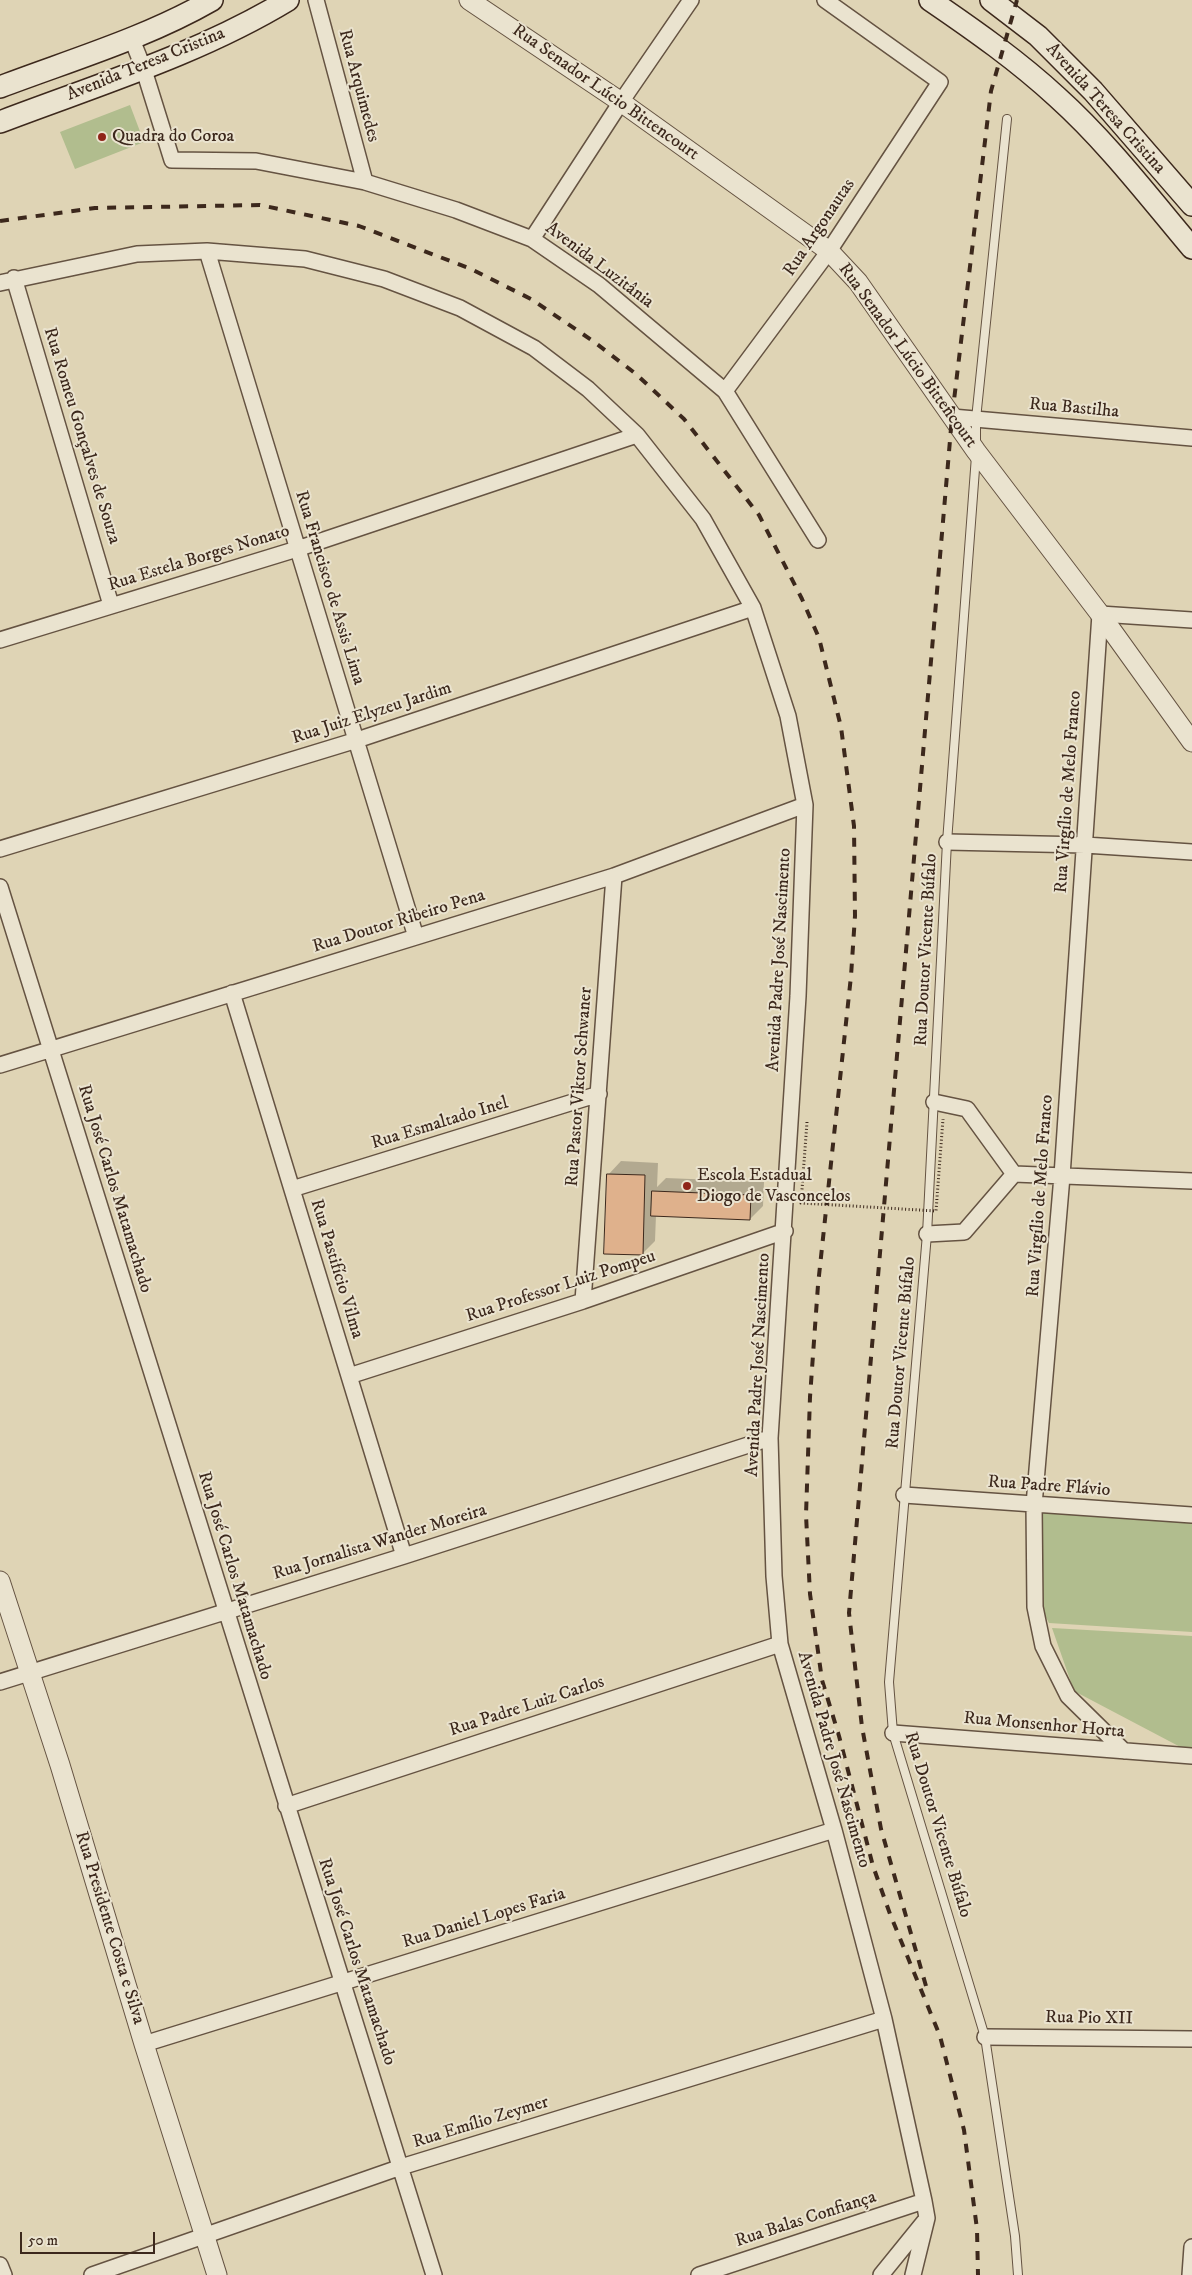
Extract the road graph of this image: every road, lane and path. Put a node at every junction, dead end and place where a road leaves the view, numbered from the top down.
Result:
1 (212, 0) edge
2 (288, 0) edge
3 (316, 0) edge
4 (469, 0) edge
5 (691, 0) edge
6 (825, 0) edge
7 (930, 0) edge
8 (991, 0) edge
9 (131, 37) junction
10 (143, 67) junction
11 (0, 87) edge
12 (621, 102) junction
13 (1006, 119) dead end
14 (0, 122) edge
15 (365, 182) junction
16 (1192, 205) edge
17 (532, 238) junction
18 (1192, 248) edge
19 (207, 251) junction
20 (829, 251) junction
21 (7, 280) edge
22 (725, 391) junction
23 (952, 417) junction
24 (976, 419) junction
25 (637, 435) junction
26 (1192, 438) edge
27 (976, 451) junction
28 (818, 540) dead end
29 (297, 549) junction
30 (111, 605) junction
31 (753, 608) junction
32 (1100, 614) junction
33 (1192, 620) edge
34 (0, 640) edge
35 (357, 740) junction
36 (1192, 742) edge
37 (805, 805) junction
38 (947, 842) junction
39 (1085, 844) junction
40 (0, 849) edge
41 (1192, 852) edge
42 (614, 876) junction
43 (0, 887) edge
44 (416, 936) junction
45 (232, 993) junction
46 (51, 1049) junction
47 (0, 1065) edge
48 (599, 1094) junction
49 (934, 1102) junction
50 (943, 1119) dead end
51 (807, 1122) dead end
52 (1014, 1174) junction
53 (1062, 1176) junction
54 (1192, 1181) edge
55 (292, 1189) junction
56 (785, 1231) junction
57 (927, 1234) junction
58 (583, 1301) junction
59 (349, 1376) junction
60 (770, 1438) junction
61 (904, 1495) junction
62 (1034, 1505) junction
63 (1192, 1515) edge
64 (404, 1556) junction
65 (0, 1581) edge
66 (226, 1611) junction
67 (780, 1644) junction
68 (30, 1673) junction
69 (0, 1682) edge
70 (893, 1733) junction
71 (1124, 1751) junction
72 (1192, 1756) edge
73 (286, 1806) junction
74 (834, 1830) junction
75 (342, 1983) junction
76 (884, 2020) junction
77 (986, 2037) junction
78 (1192, 2039) edge
79 (144, 2044) junction
80 (401, 2167) junction
81 (924, 2201) junction
82 (926, 2218) junction
83 (204, 2234) junction
84 (1192, 2247) edge
85 (0, 2265) edge
86 (4, 2275) edge
87 (92, 2275) edge
88 (217, 2275) edge
89 (434, 2275) edge
90 (699, 2275) edge
91 (881, 2275) edge
92 (913, 2275) edge
93 (1018, 2275) edge
94 (1190, 2275) edge

1 - 9 main road, Avenida Teresa Cristina
2 - 10 main road, Avenida Teresa Cristina
3 - 15 street, Rua Arquimedes
4 - 12 street, Rua Senador Lúcio Bittencourt
5 - 12 street
6 - 20 street, Rua Argonautas
7 - 18 main road, Avenida Teresa Cristina
8 - 16 main road, Avenida Teresa Cristina
9 - 10 street
9 - 11 main road, Avenida Teresa Cristina
10 - 14 main road, Avenida Teresa Cristina
10 - 15 street, Avenida Luzitânia
12 - 17 street
12 - 20 street, Rua Senador Lúcio Bittencourt
13 - 24 lane, Rua Doutor Vicente Búfalo
15 - 17 street, Avenida Luzitânia
17 - 22 street, Avenida Luzitânia
19 - 21 street, Avenida Padre José Nascimento
19 - 25 street, Avenida Padre José Nascimento
19 - 29 street, Rua Francisco de Assis Lima
20 - 22 street, Rua Argonautas
20 - 23 street, Rua Senador Lúcio Bittencourt
21 - 30 street, Rua Romeu Gonçalves de Souza
22 - 28 street, Avenida Luzitânia
23 - 24 street, Rua Bastilha
23 - 27 street, Rua Senador Lúcio Bittencourt
24 - 26 street, Rua Bastilha
24 - 27 lane, Rua Doutor Vicente Búfalo
25 - 29 street, Rua Estela Borges Nonato
25 - 31 street, Avenida Padre José Nascimento
27 - 32 street, Rua Senador Lúcio Bittencourt
27 - 38 lane, Rua Doutor Vicente Búfalo
29 - 30 street, Rua Estela Borges Nonato
29 - 35 street, Rua Francisco de Assis Lima
30 - 34 street, Rua Estela Borges Nonato
31 - 35 street, Rua Juiz Elyzeu Jardim
31 - 37 street, Avenida Padre José Nascimento
32 - 33 street
32 - 36 street, Rua Senador Lúcio Bittencourt
32 - 39 street, Rua Virgílio de Melo Franco
35 - 40 street, Rua Juiz Elyzeu Jardim
35 - 44 street, Rua Francisco de Assis Lima
37 - 42 street, Rua Doutor Ribeiro Pena
37 - 56 street, Avenida Padre José Nascimento
38 - 39 street
38 - 49 lane, Rua Doutor Vicente Búfalo
39 - 41 street
39 - 53 street, Rua Virgílio de Melo Franco
42 - 44 street, Rua Doutor Ribeiro Pena
42 - 48 street, Rua Pastor Viktor Schwaner
43 - 46 street, Rua José Carlos Matamachado
44 - 45 street, Rua Doutor Ribeiro Pena
45 - 46 street, Rua Doutor Ribeiro Pena
45 - 55 street, Rua Pastifício Vilma
46 - 47 street, Rua Doutor Ribeiro Pena
46 - 66 street, Rua José Carlos Matamachado
48 - 55 street, Rua Esmaltado Inel
48 - 58 street, Rua Pastor Viktor Schwaner
49 - 52 street
49 - 57 lane, Rua Doutor Vicente Búfalo
50 - 51 path, bridge
52 - 53 street
52 - 57 street
53 - 54 street
53 - 62 street, Rua Virgílio de Melo Franco
55 - 59 street, Rua Pastifício Vilma
56 - 58 street, Rua Professor Luiz Pompeu
56 - 60 street, Avenida Padre José Nascimento
57 - 61 lane, Rua Doutor Vicente Búfalo
58 - 59 street, Rua Professor Luiz Pompeu
59 - 64 street, Rua Pastifício Vilma
60 - 64 street, Rua Jornalista Wander Moreira
60 - 67 street, Avenida Padre José Nascimento
61 - 62 street, Rua Padre Flávio
61 - 70 lane, Rua Doutor Vicente Búfalo
62 - 63 street, Rua Padre Flávio
62 - 71 street, Rua Virgílio de Melo Franco
64 - 66 street, Rua Jornalista Wander Moreira
65 - 68 street, Rua Presidente Costa e Silva
66 - 68 street, Rua Jornalista Wander Moreira
66 - 73 street, Rua José Carlos Matamachado
67 - 73 street, Rua Padre Luiz Carlos
67 - 74 street, Avenida Padre José Nascimento
68 - 69 street, Rua Jornalista Wander Moreira
68 - 79 street, Rua Presidente Costa e Silva
70 - 71 street, Rua Monsenhor Horta
70 - 77 lane, Rua Doutor Vicente Búfalo
71 - 72 street, Rua Monsenhor Horta
73 - 75 street, Rua José Carlos Matamachado
74 - 75 street, Rua Daniel Lopes Faria
74 - 76 street, Avenida Padre José Nascimento
75 - 79 street, Rua Daniel Lopes Faria
75 - 80 street, Rua José Carlos Matamachado
76 - 80 street, Rua Emílio Zeymer
76 - 81 street, Avenida Padre José Nascimento
77 - 78 street, Rua Pio XII
77 - 93 lane, Rua Doutor Vicente Búfalo
79 - 83 street, Rua Presidente Costa e Silva
80 - 83 street, Rua Emílio Zeymer
80 - 89 street, Rua José Carlos Matamachado
81 - 82 street, Avenida Padre José Nascimento
81 - 90 street, Rua Balas Confiança
82 - 91 street
82 - 92 street, Avenida Padre José Nascimento
83 - 87 street, Rua Emílio Zeymer
83 - 88 street, Rua Presidente Costa e Silva
84 - 94 street
85 - 86 street

